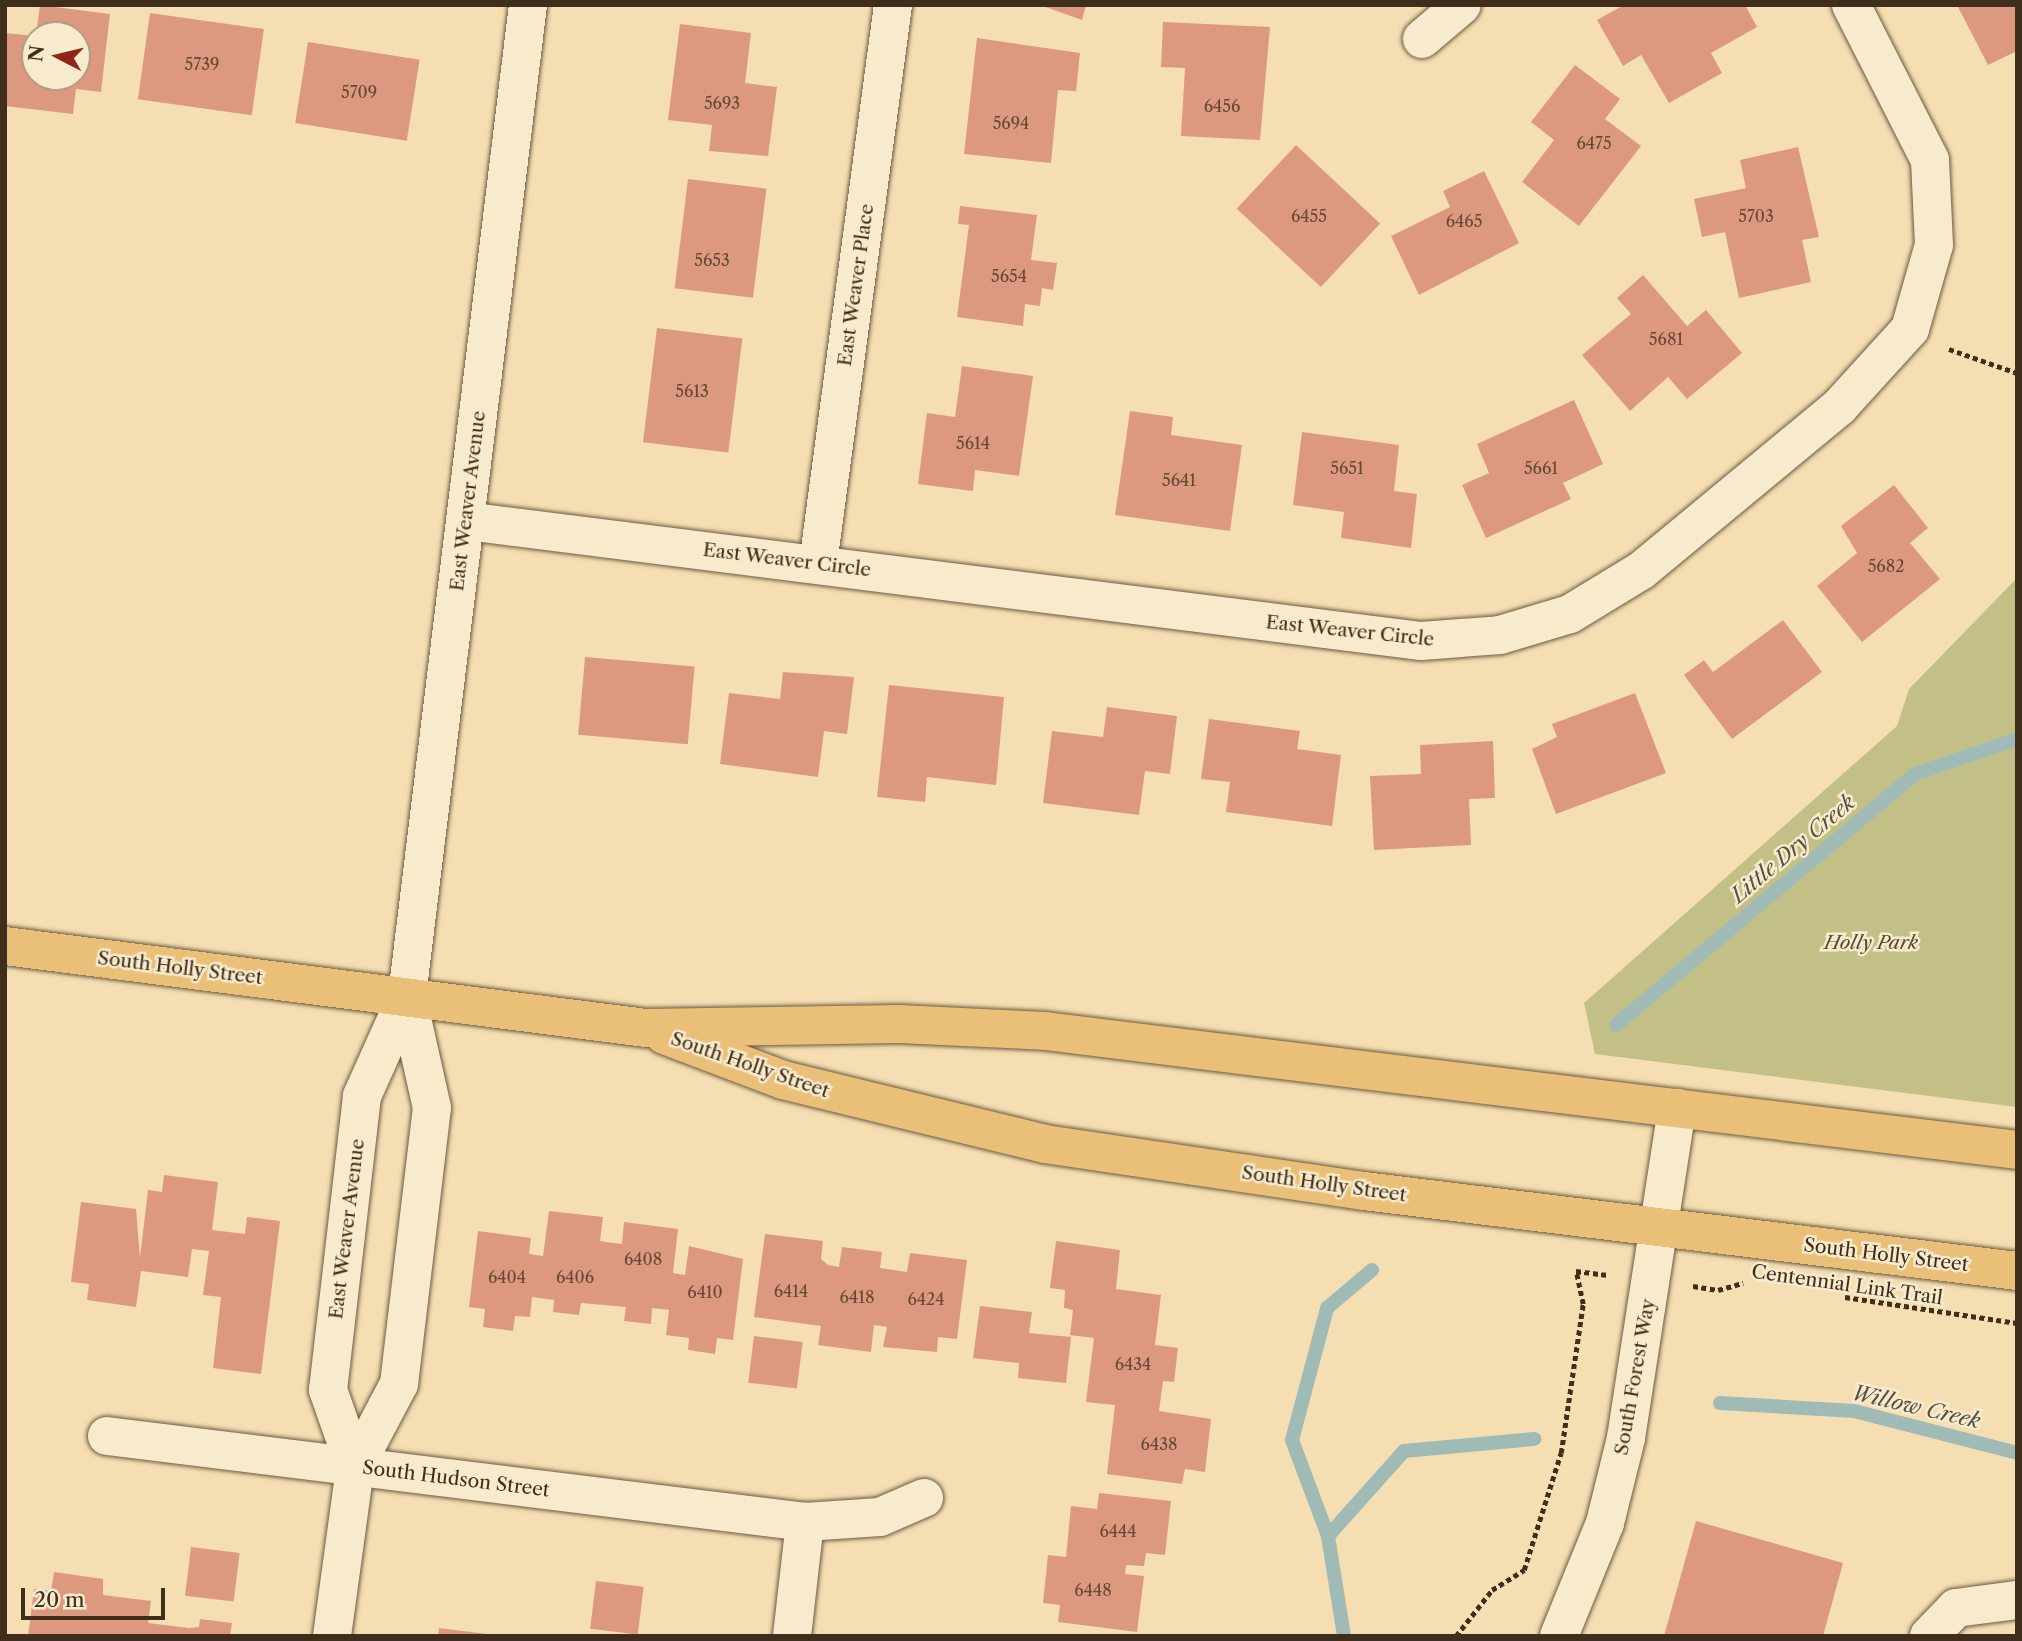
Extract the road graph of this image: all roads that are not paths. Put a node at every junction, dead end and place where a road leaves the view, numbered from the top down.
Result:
1 (527, 5) edge
2 (893, 5) edge
3 (1462, 5) edge
4 (1851, 5) edge
5 (1422, 39) dead end
6 (466, 521) junction
7 (818, 564) junction
8 (5, 946) edge
9 (407, 996) junction
10 (646, 1028) junction
11 (1677, 1108) junction
12 (2017, 1150) edge
13 (1661, 1228) junction
14 (2017, 1271) edge
15 (107, 1436) dead end
16 (355, 1467) junction
17 (923, 1498) dead end
18 (805, 1522) junction
19 (2017, 1600) edge
20 (332, 1636) edge
21 (792, 1636) edge
22 (1559, 1636) edge
23 (1928, 1636) edge

1 - 6 street, East Weaver Avenue
2 - 7 street, East Weaver Place
3 - 5 street
4 - 7 street, East Weaver Circle
6 - 7 street, East Weaver Circle
6 - 9 street, East Weaver Avenue
8 - 9 main road, South Holly Street
9 - 10 main road, South Holly Street
9 - 16 street, East Weaver Avenue
9 - 16 street, East Weaver Avenue
10 - 11 main road, South Holly Street
10 - 13 main road, South Holly Street
11 - 12 main road, South Holly Street
11 - 13 street, South Forest Way
13 - 14 main road, South Holly Street
13 - 22 street, South Forest Way
15 - 16 street, South Hudson Street
16 - 18 street, South Hudson Street
16 - 20 street, East Weaver Avenue
17 - 18 street, South Hudson Street
18 - 21 street
19 - 23 street

